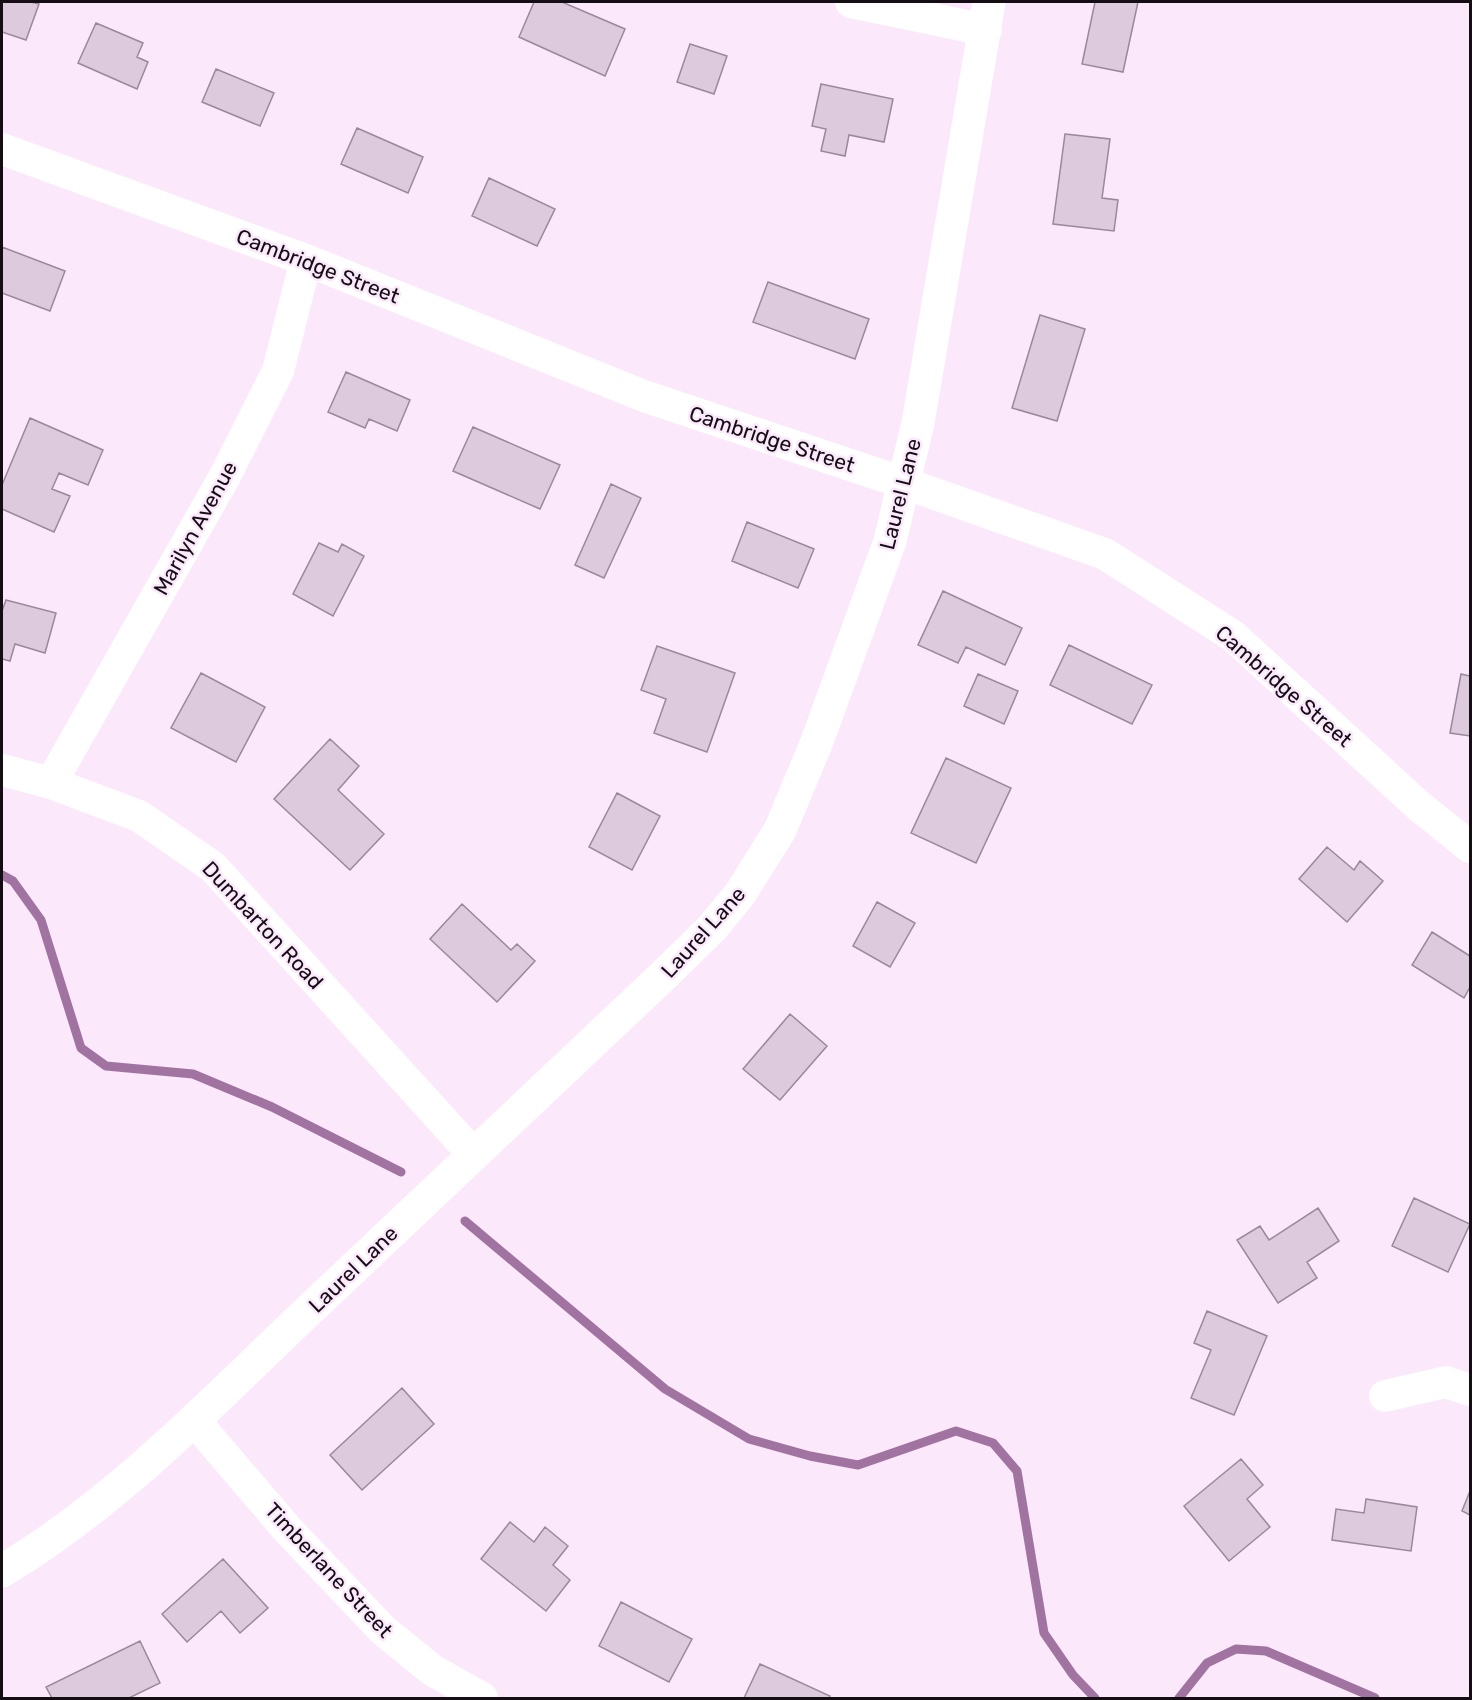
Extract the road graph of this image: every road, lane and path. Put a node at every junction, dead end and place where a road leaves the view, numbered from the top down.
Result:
1 (851, 2) edge
2 (988, 16) edge
3 (2, 149) edge
4 (306, 260) junction
5 (904, 483) junction
6 (2, 770) edge
7 (51, 783) junction
8 (1470, 847) edge
9 (473, 1154) junction
10 (1470, 1390) edge
11 (1385, 1396) dead end
12 (194, 1420) junction
13 (2, 1571) edge
14 (482, 1698) edge

1 - 2 street
2 - 5 street, Laurel Lane
3 - 4 street, Cambridge Street
4 - 5 street, Cambridge Street
4 - 7 street, Marilyn Avenue
5 - 8 street, Cambridge Street
5 - 9 street, Laurel Lane
6 - 7 street, Dumbarton Road
7 - 9 street, Dumbarton Road
9 - 12 street, Laurel Lane
10 - 11 street
12 - 13 street, Laurel Lane
12 - 14 street, Timberlane Street

